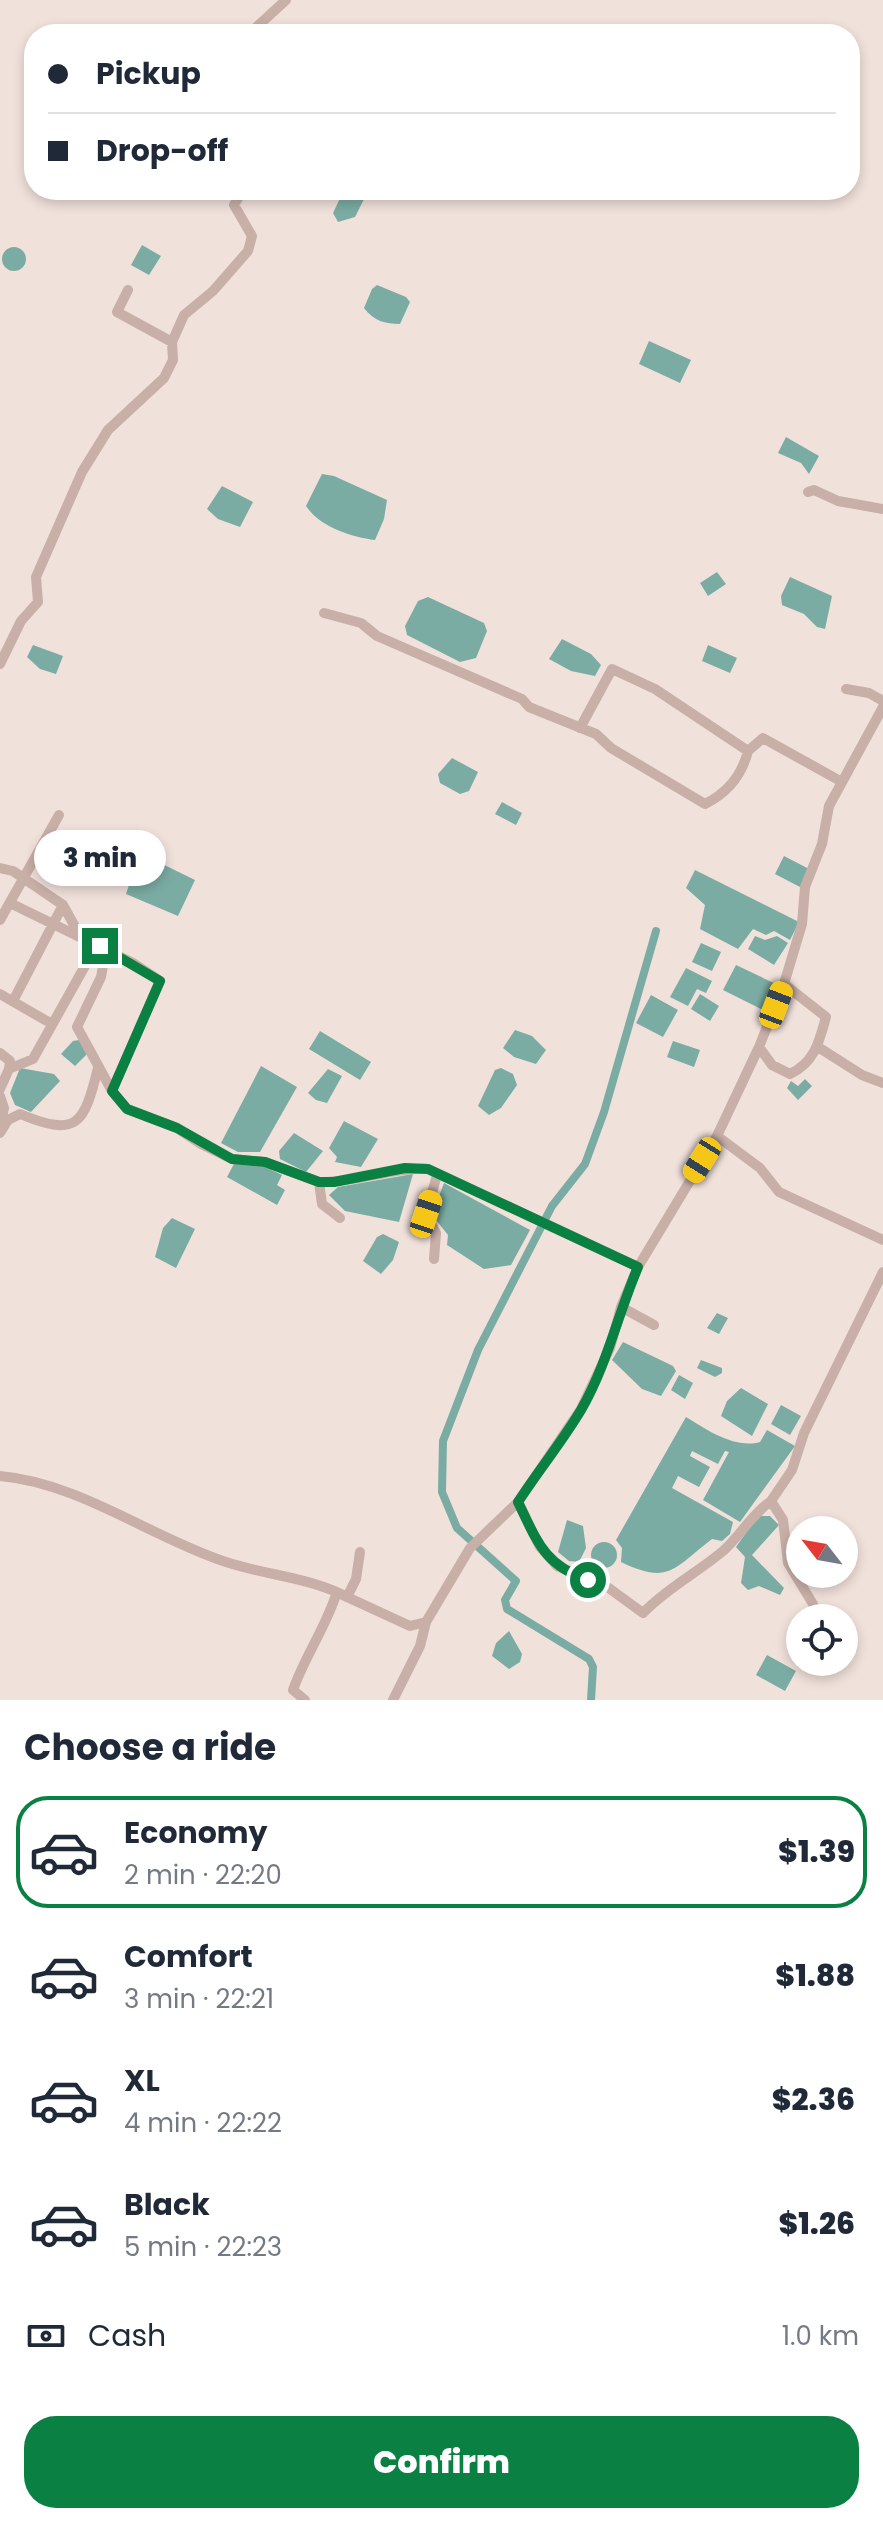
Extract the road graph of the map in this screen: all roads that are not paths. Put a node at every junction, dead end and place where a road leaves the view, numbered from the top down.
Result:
1 (286, 0) edge
2 (260, 24) edge
3 (237, 200) edge
4 (128, 290) dead end
5 (172, 342) junction
6 (808, 492) dead end
7 (883, 509) edge
8 (324, 613) dead end
9 (0, 664) edge
10 (846, 689) dead end
11 (883, 704) edge
12 (580, 728) junction
13 (748, 751) junction
14 (842, 782) junction
15 (59, 815) dead end
16 (0, 868) edge
17 (24, 879) junction
18 (10, 903) junction
19 (63, 905) junction
20 (0, 920) edge
21 (53, 926) junction
22 (92, 945) junction
23 (784, 984) junction
24 (0, 994) edge
25 (13, 1001) junction
26 (52, 1024) junction
27 (759, 1047) junction
28 (818, 1047) junction
29 (0, 1053) edge
30 (98, 1068) junction
31 (9, 1069) junction
32 (883, 1083) edge
33 (0, 1089) edge
34 (112, 1091) junction
35 (0, 1096) edge
36 (0, 1126) edge
37 (0, 1133) edge
38 (717, 1136) junction
39 (437, 1175) junction
40 (319, 1182) junction
41 (340, 1218) dead end
42 (883, 1240) edge
43 (434, 1259) dead end
44 (638, 1267) junction
45 (883, 1272) edge
46 (621, 1307) junction
47 (654, 1325) dead end
48 (0, 1476) edge
49 (771, 1501) junction
50 (518, 1502) junction
51 (360, 1552) dead end
52 (342, 1594) junction
53 (813, 1604) dead end
54 (426, 1622) junction
55 (305, 1700) edge
56 (393, 1700) edge

1 - 2 street
3 - 5 street
4 - 5 street
5 - 9 street
6 - 7 street
8 - 12 street
10 - 11 street
11 - 14 street
12 - 13 street
12 - 13 street
13 - 14 street
14 - 23 street
15 - 17 street
16 - 17 street
17 - 18 street
17 - 19 street
18 - 20 street
18 - 21 street
19 - 21 street
19 - 22 street
21 - 22 street
21 - 25 street
22 - 26 street
22 - 30 street
22 - 34 street
23 - 27 street
23 - 28 street
24 - 25 street
25 - 26 street
26 - 31 street
27 - 28 street
27 - 38 street
28 - 32 street
29 - 31 street
30 - 34 street
30 - 37 street
31 - 33 street
34 - 40 street
35 - 36 street
38 - 42 street
38 - 44 street
39 - 40 street
39 - 43 street
39 - 44 street
40 - 41 street
44 - 46 street
45 - 49 street
46 - 47 street
46 - 50 street
48 - 52 street
49 - 50 street
49 - 53 street
50 - 54 street
51 - 52 street
52 - 54 street
52 - 55 street
54 - 56 street

